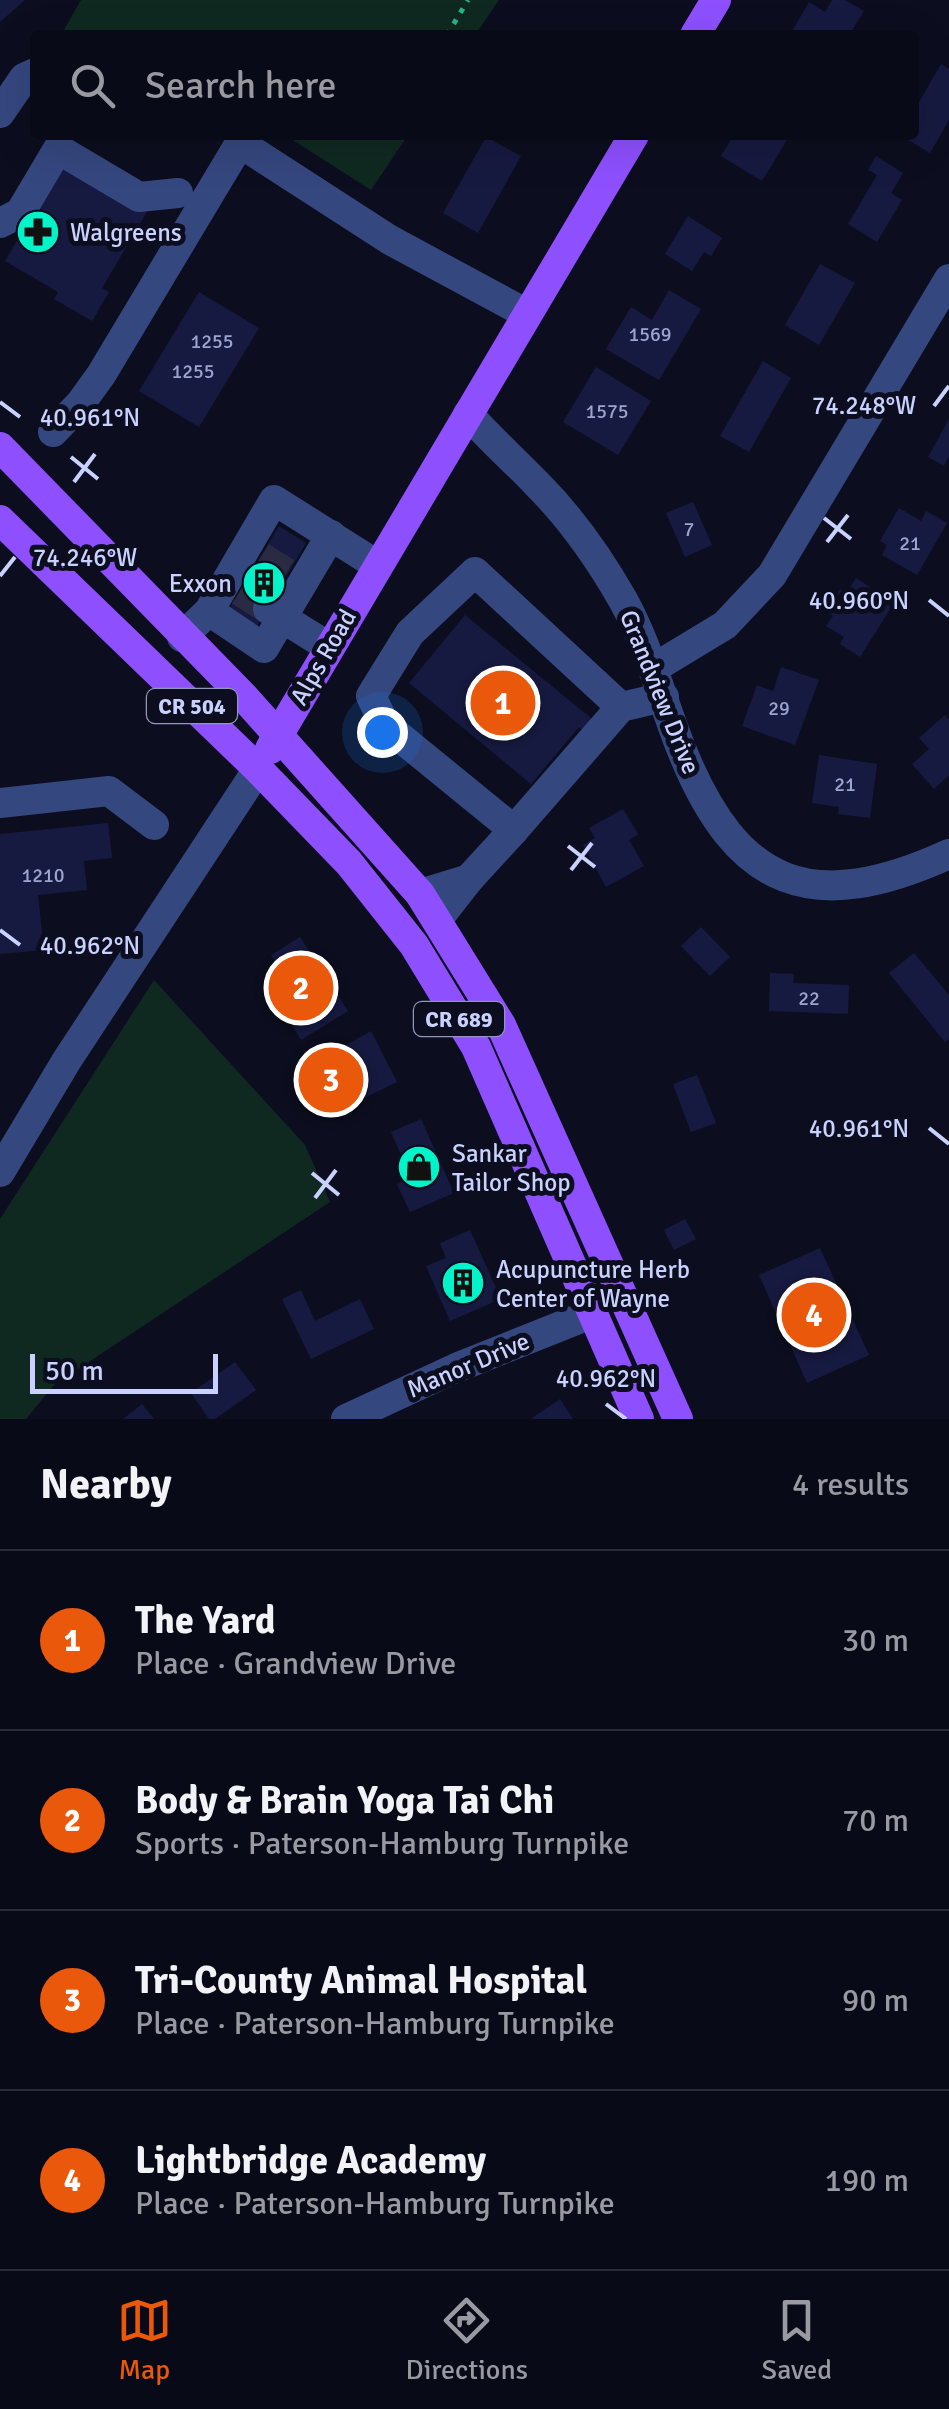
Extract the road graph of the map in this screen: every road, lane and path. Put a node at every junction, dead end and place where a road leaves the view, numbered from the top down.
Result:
1 (468, 0) edge
2 (716, 0) edge
3 (450, 30) edge
4 (698, 30) edge
5 (30, 75) edge
6 (0, 112) edge
7 (233, 140) edge
8 (236, 140) edge
9 (631, 140) edge
10 (178, 193) dead end
11 (0, 223) edge
12 (949, 279) edge
13 (527, 314) junction
14 (468, 414) junction
15 (53, 432) dead end
16 (0, 447) edge
17 (0, 520) edge
18 (331, 535) junction
19 (377, 564) junction
20 (209, 611) junction
21 (275, 613) junction
22 (182, 638) junction
23 (329, 647) junction
24 (654, 668) junction
25 (664, 697) junction
26 (621, 706) junction
27 (278, 736) junction
28 (258, 769) junction
29 (0, 803) edge
30 (154, 826) dead end
31 (514, 830) junction
32 (949, 854) edge
33 (428, 907) junction
34 (12, 1128) edge
35 (0, 1172) edge
36 (590, 1314) junction
37 (346, 1419) edge
38 (639, 1419) edge
39 (678, 1419) edge

1 - 3 path
2 - 4 main road
5 - 6 street
7 - 15 street
8 - 13 street
9 - 13 main road, Alps Road
10 - 11 street
12 - 24 street
13 - 14 main road, Alps Road
14 - 19 main road, Alps Road
14 - 24 street, Grandview Drive
16 - 22 main road, CR 504
17 - 28 main road, CR 504
18 - 19 street
18 - 20 street
18 - 21 street
19 - 23 main road, Alps Road
20 - 21 street
20 - 22 street
21 - 23 street
22 - 27 main road, CR 504
23 - 27 main road, Alps Road
24 - 25 street, Grandview Drive
25 - 26 street
25 - 32 street, Grandview Drive
26 - 31 street
26 - 31 street
27 - 28 main road, Alps Road
27 - 33 main road, CR 689
28 - 34 street, Alps Road
28 - 36 main road, CR 689
29 - 30 street
31 - 33 street
33 - 39 main road, CR 689
34 - 35 street, Alps Road
36 - 37 street, Manor Drive
36 - 38 main road, CR 689

